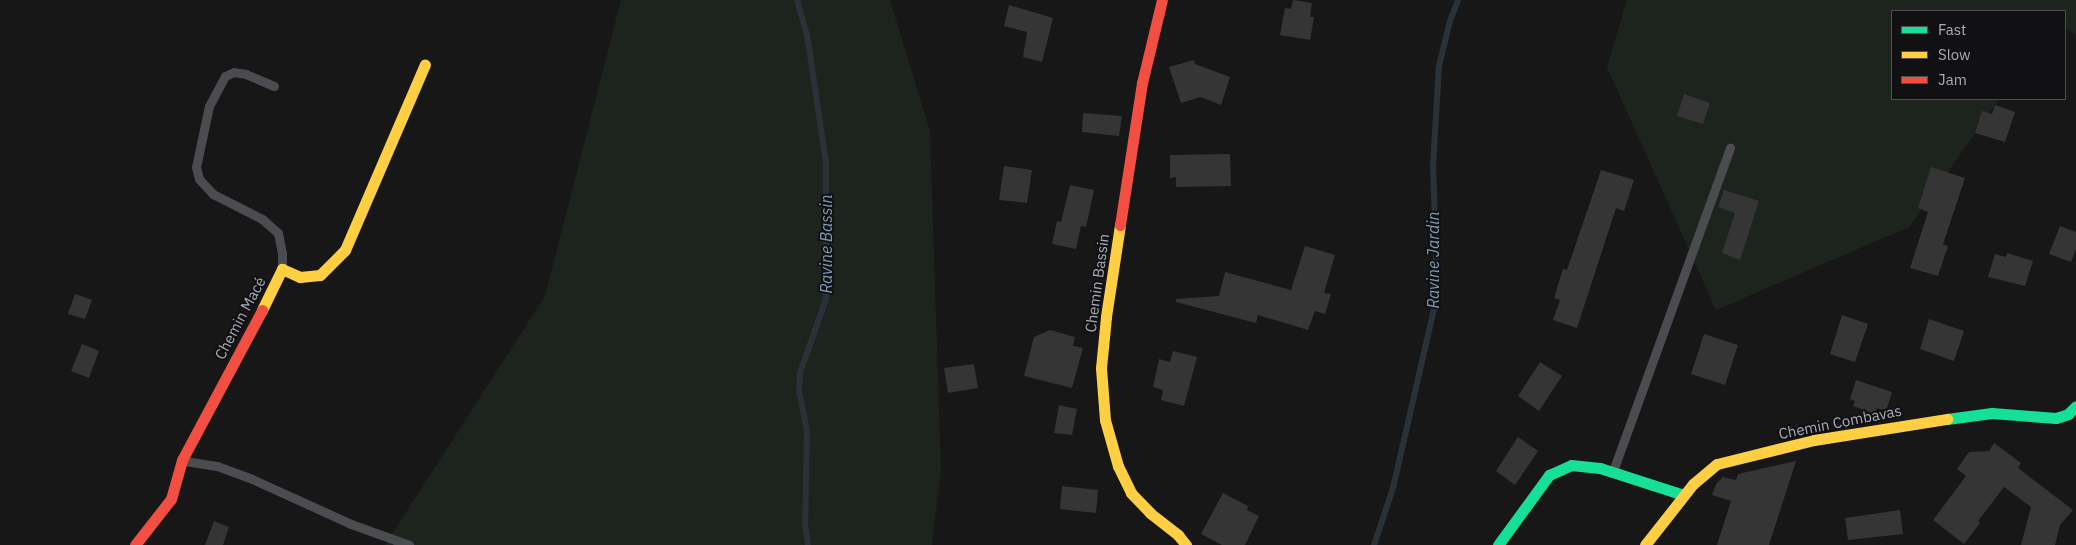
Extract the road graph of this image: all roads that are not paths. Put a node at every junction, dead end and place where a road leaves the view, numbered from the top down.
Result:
1 (1162, 0) edge
2 (425, 64) dead end
3 (274, 86) dead end
4 (1730, 147) dead end
5 (282, 269) junction
6 (2076, 406) edge
7 (182, 460) junction
8 (1612, 471) junction
9 (1684, 494) junction
10 (135, 545) edge
11 (409, 545) edge
12 (1186, 545) edge
13 (1498, 545) edge
14 (1645, 545) edge

1 - 12 street, Chemin Bassin
2 - 5 street, Chemin Macé
3 - 5 lane
4 - 8 lane
5 - 7 street, Chemin Macé
6 - 9 street, Chemin Combavas
7 - 10 street, Chemin Macé
7 - 11 lane
8 - 9 street
8 - 13 street
9 - 14 street, Chemin Combavas

